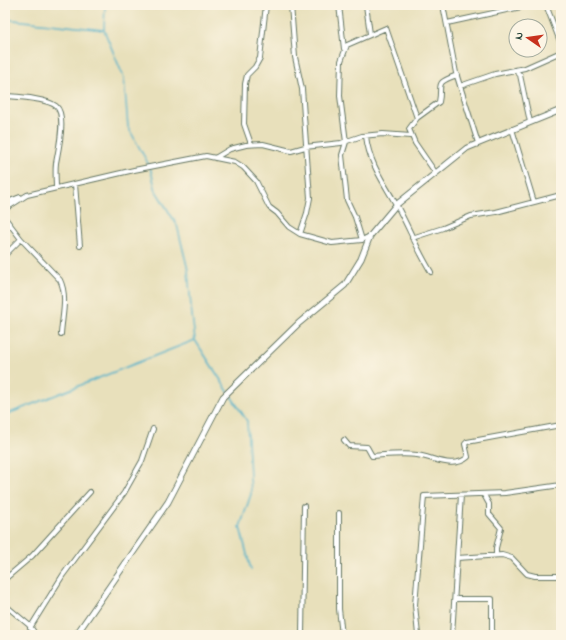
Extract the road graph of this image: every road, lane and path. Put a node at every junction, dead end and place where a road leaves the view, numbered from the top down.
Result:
1 (266, 5) edge
2 (291, 5) edge
3 (339, 5) edge
4 (366, 5) edge
5 (443, 5) edge
6 (530, 5) edge
7 (546, 5) edge
8 (448, 23) junction
9 (370, 34) junction
10 (561, 44) edge
11 (344, 49) junction
12 (561, 52) edge
13 (525, 68) junction
14 (515, 70) junction
15 (457, 75) junction
16 (520, 75) junction
17 (460, 86) junction
18 (5, 96) edge
19 (561, 110) edge
20 (418, 118) junction
21 (530, 122) junction
22 (512, 129) junction
23 (366, 136) junction
24 (411, 136) junction
25 (346, 142) junction
26 (478, 143) junction
27 (251, 144) junction
28 (305, 147) junction
29 (215, 158) junction
30 (435, 172) junction
31 (75, 184) junction
32 (56, 188) junction
33 (27, 195) junction
34 (561, 195) edge
35 (534, 202) junction
36 (5, 203) edge
37 (396, 205) junction
38 (5, 209) edge
39 (5, 218) edge
40 (300, 234) junction
41 (370, 236) junction
42 (412, 238) junction
43 (21, 239) junction
44 (362, 240) junction
45 (80, 246) dead end
46 (5, 255) edge
47 (431, 272) dead end
48 (61, 334) dead end
49 (561, 425) edge
50 (153, 429) dead end
51 (344, 440) dead end
52 (561, 485) edge
53 (90, 492) dead end
54 (461, 495) junction
55 (484, 495) junction
56 (304, 506) dead end
57 (340, 513) dead end
58 (496, 555) junction
59 (457, 558) junction
60 (561, 576) edge
61 (5, 579) edge
62 (455, 599) junction
63 (5, 605) edge
64 (30, 628) junction
65 (36, 635) edge
66 (76, 635) edge
67 (302, 635) edge
68 (342, 635) edge
69 (418, 635) edge
70 (452, 635) edge
71 (492, 635) edge

1 - 27 street
2 - 28 street
3 - 11 street
4 - 9 street
5 - 8 street
6 - 8 street
7 - 10 street
8 - 15 street
9 - 11 street
9 - 20 street
11 - 25 street
12 - 13 street
13 - 14 street
13 - 16 street
14 - 16 street
14 - 17 street
15 - 17 street
15 - 20 street
16 - 21 street
17 - 26 street
18 - 32 street
19 - 21 street
20 - 24 street
21 - 22 street
22 - 26 street
22 - 35 street
23 - 24 street
23 - 25 street
23 - 37 street
24 - 30 street
25 - 28 street
25 - 44 street
26 - 30 street
27 - 28 street
27 - 29 street
28 - 40 street
29 - 31 street
29 - 40 street
30 - 37 street
31 - 32 street
31 - 45 street
32 - 33 street
33 - 36 street
33 - 38 street
34 - 35 street
35 - 42 street
37 - 41 street
37 - 42 street
39 - 43 street
40 - 44 street
41 - 44 street
41 - 66 street
42 - 47 street
43 - 46 street
43 - 48 street
49 - 51 street
50 - 64 street
52 - 55 street
53 - 61 street
54 - 55 street
54 - 59 street
54 - 69 street
55 - 58 street
56 - 67 street
57 - 68 street
58 - 59 street
58 - 60 street
59 - 62 street
62 - 70 street
62 - 71 street
63 - 64 street
64 - 65 street

